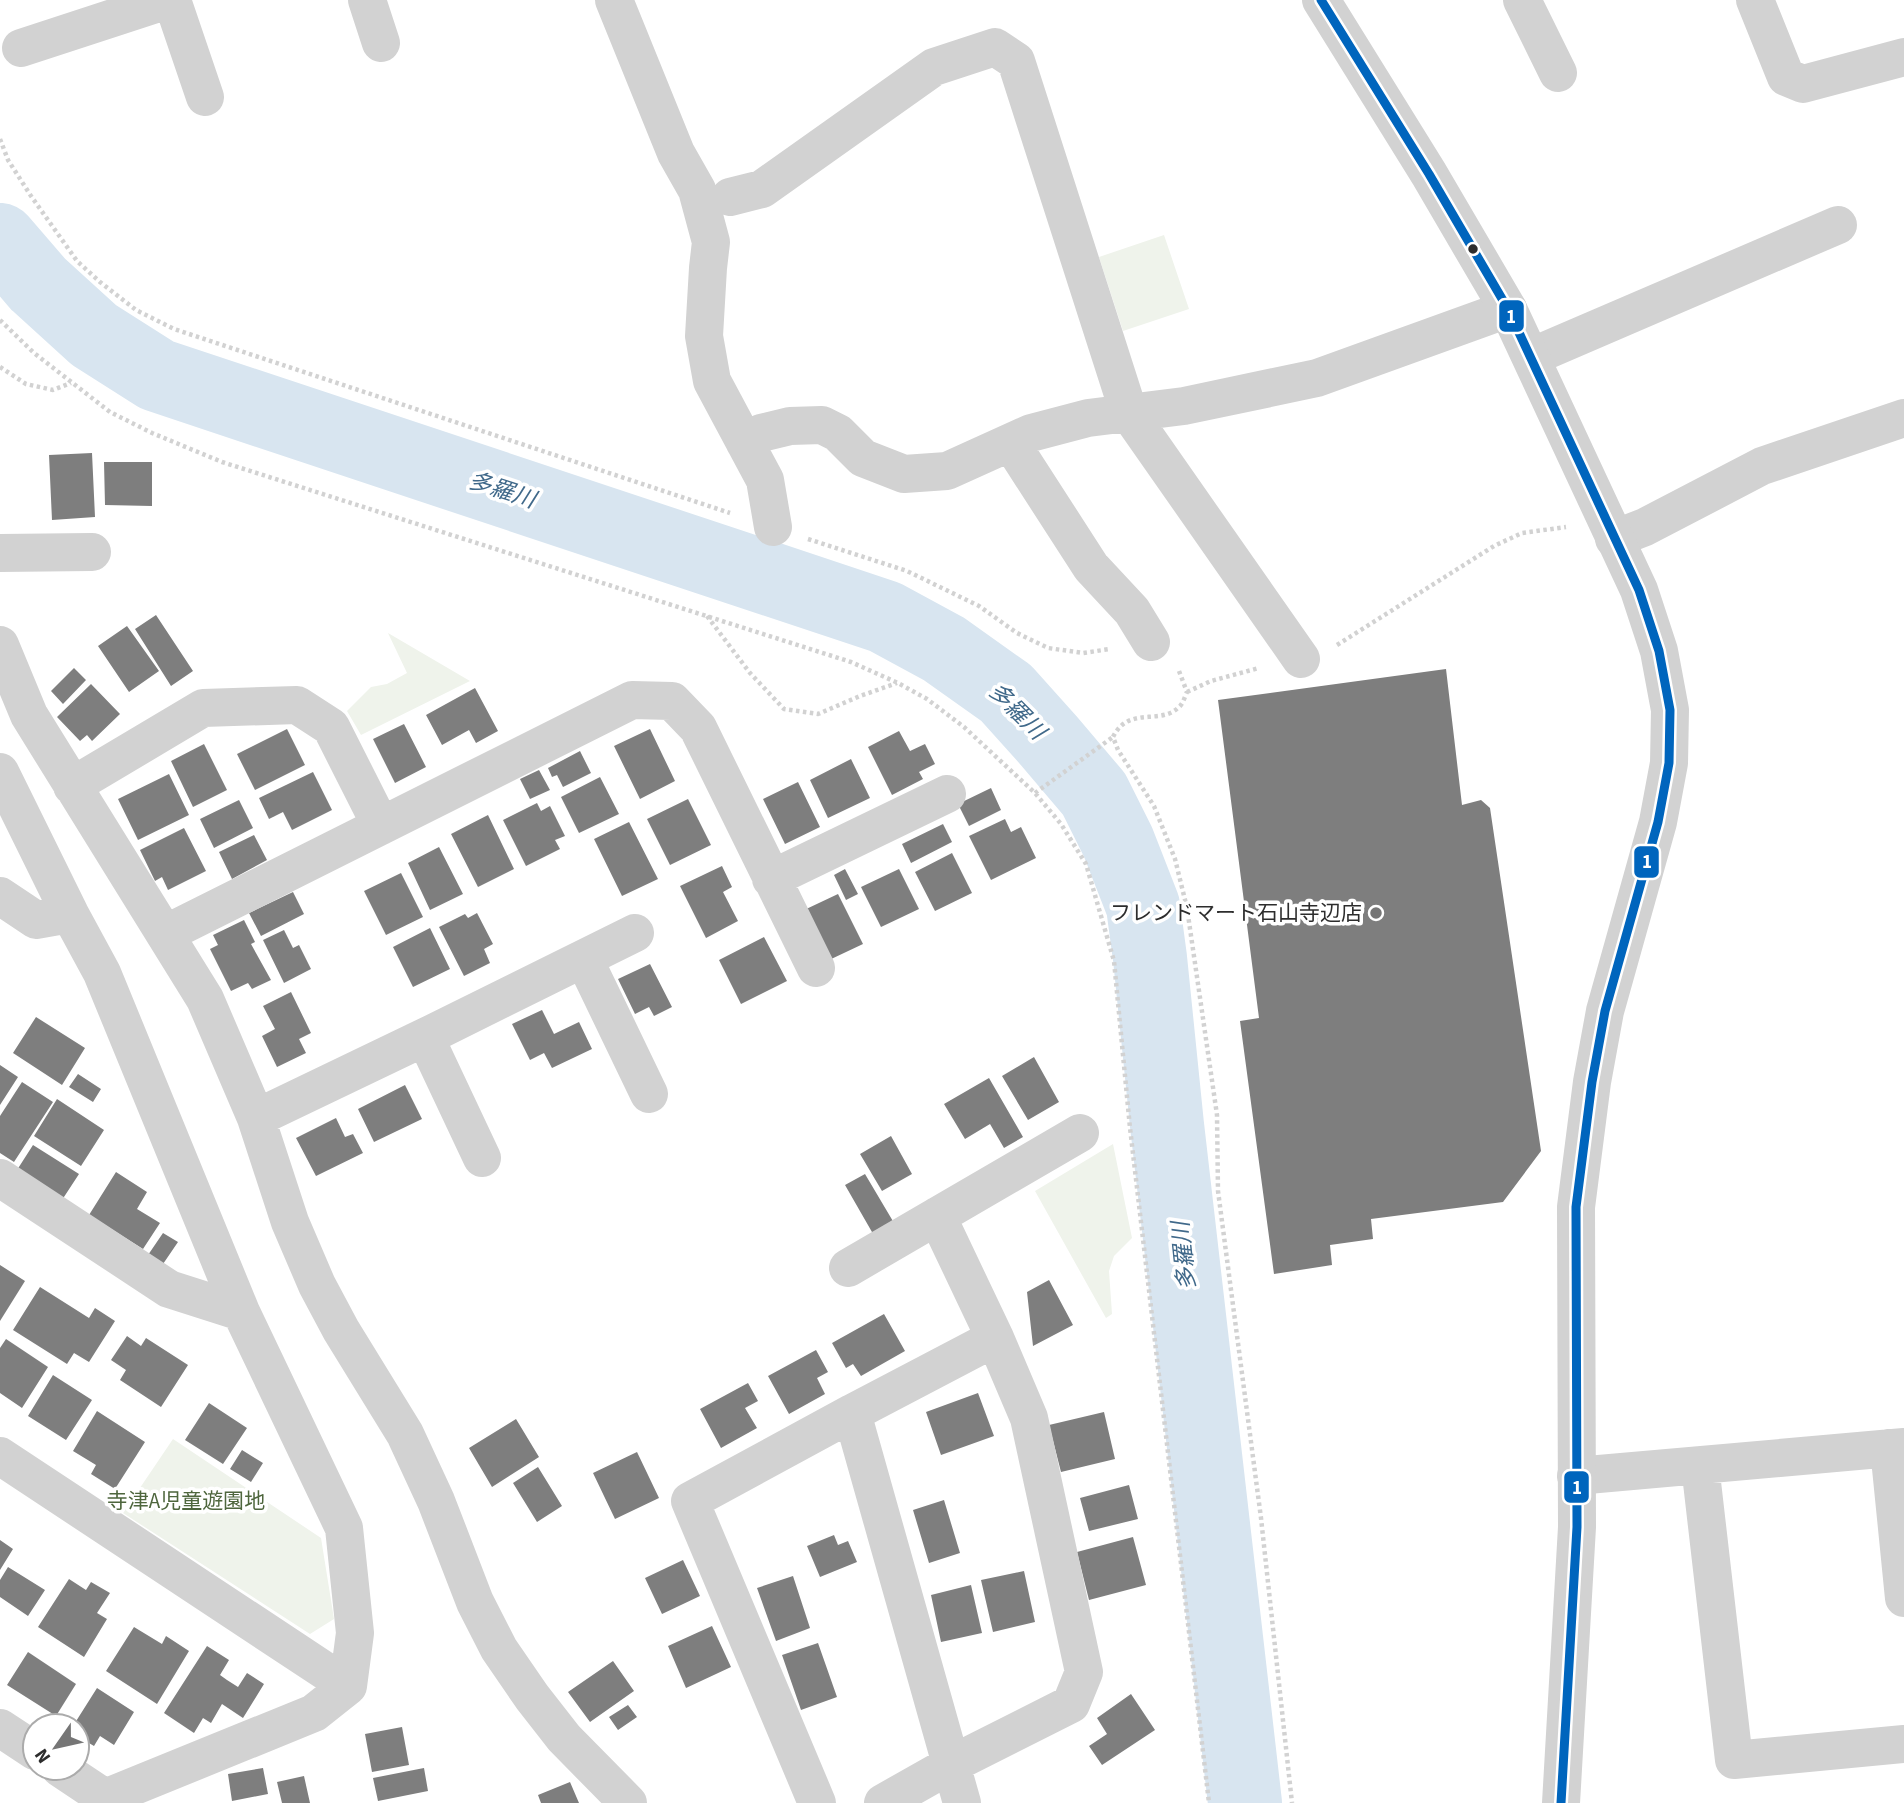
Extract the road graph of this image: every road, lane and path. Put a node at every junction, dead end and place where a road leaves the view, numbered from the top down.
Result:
1 (170, 0) edge
2 (367, 0) edge
3 (614, 0) edge
4 (1321, 0) edge
5 (1522, 0) edge
6 (1755, 0) edge
7 (381, 43) dead end
8 (21, 48) dead end
9 (1904, 57) edge
10 (1558, 73) dead end
11 (205, 97) dead end
12 (730, 197) dead end
13 (1838, 225) dead end
14 (1507, 309) junction
15 (1531, 357) junction
16 (0, 367) edge
17 (72, 383) dead end
18 (1129, 413) junction
19 (1904, 418) edge
20 (745, 443) junction
21 (1011, 443) junction
22 (773, 527) dead end
23 (1609, 527) junction
24 (92, 552) dead end
25 (0, 553) edge
26 (707, 615) dead end
27 (1151, 642) dead end
28 (0, 645) edge
29 (1301, 659) junction
30 (898, 683) dead end
31 (1187, 692) dead end
32 (1113, 737) dead end
33 (0, 772) edge
34 (72, 786) junction
35 (1035, 793) dead end
36 (947, 794) dead end
37 (381, 826) junction
38 (771, 879) junction
39 (0, 896) edge
40 (70, 914) junction
41 (635, 933) dead end
42 (165, 934) junction
43 (584, 959) junction
44 (816, 968) dead end
45 (425, 1037) junction
46 (649, 1094) dead end
47 (256, 1118) junction
48 (1080, 1133) dead end
49 (482, 1158) dead end
50 (0, 1178) edge
51 (937, 1216) junction
52 (848, 1268) dead end
53 (241, 1312) junction
54 (995, 1338) junction
55 (852, 1413) junction
56 (1897, 1448) edge
57 (0, 1455) edge
58 (1700, 1465) junction
59 (1576, 1476) junction
60 (1904, 1598) edge
61 (348, 1686) junction
62 (0, 1728) edge
63 (21, 1742) edge
64 (1904, 1744) edge
65 (952, 1764) junction
66 (81, 1782) edge
67 (628, 1803) edge
68 (817, 1803) edge
69 (883, 1803) edge
70 (962, 1803) edge
71 (1561, 1803) edge

1 - 8 street
1 - 11 street
2 - 7 street
3 - 20 street
4 - 14 street
5 - 10 street
6 - 9 street
12 - 18 street
13 - 15 street
14 - 15 street
14 - 18 street
15 - 23 street
16 - 17 path
18 - 21 street
18 - 29 street
19 - 23 street
20 - 21 street
20 - 22 street
21 - 27 street
23 - 29 path
23 - 59 street
24 - 25 street
26 - 30 path
28 - 34 street
29 - 31 path
32 - 35 path
33 - 40 street
34 - 37 street
34 - 42 street
36 - 38 street
37 - 38 street
37 - 42 street
38 - 44 street
39 - 40 street
40 - 53 street
41 - 43 street
42 - 47 street
43 - 45 street
43 - 46 street
45 - 47 street
45 - 49 street
47 - 67 street
48 - 51 street
50 - 53 street
51 - 52 street
51 - 54 street
53 - 61 street
54 - 55 street
54 - 65 street
55 - 65 street
55 - 68 street
56 - 58 street
56 - 60 street
57 - 61 street
58 - 59 street
58 - 64 street
59 - 71 street
61 - 66 street
62 - 63 street
65 - 69 street
65 - 70 street

